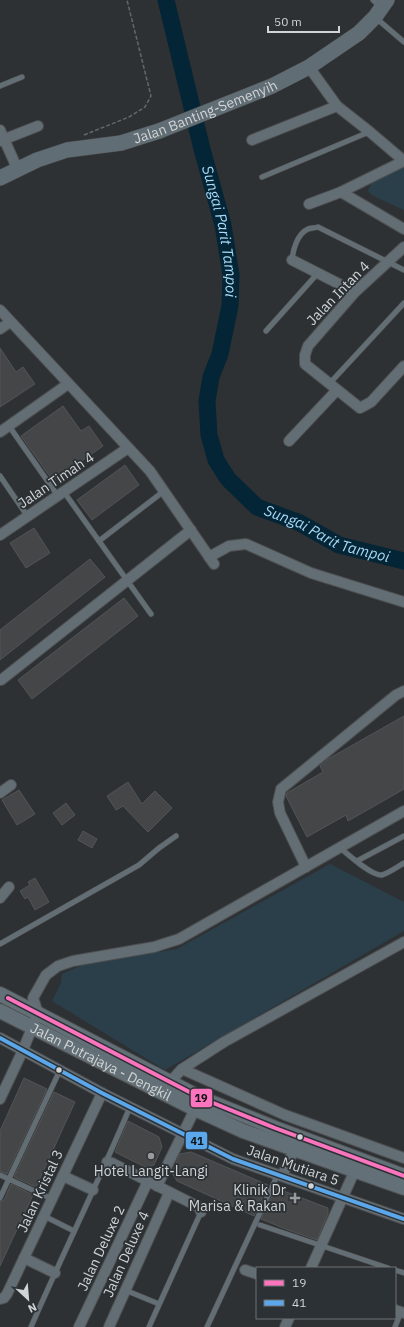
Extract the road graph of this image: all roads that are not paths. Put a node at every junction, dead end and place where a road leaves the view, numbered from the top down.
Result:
1 (379, 6) edge
2 (404, 42) edge
3 (309, 67) junction
4 (22, 77) dead end
5 (0, 86) edge
6 (337, 106) junction
7 (38, 126) dead end
8 (370, 132) junction
9 (1, 137) edge
10 (252, 140) dead end
11 (404, 161) edge
12 (17, 168) junction
13 (262, 177) dead end
14 (0, 178) edge
15 (341, 192) junction
16 (309, 204) dead end
17 (404, 229) edge
18 (404, 247) edge
19 (292, 260) joint
20 (388, 262) junction
21 (404, 270) edge
22 (318, 273) junction
23 (355, 292) junction
24 (404, 302) edge
25 (0, 310) edge
26 (10, 322) junction
27 (0, 329) edge
28 (266, 331) dead end
29 (404, 366) edge
30 (68, 384) junction
31 (333, 386) junction
32 (9, 426) junction
33 (0, 432) edge
34 (289, 441) dead end
35 (128, 448) junction
36 (0, 476) edge
37 (164, 491) junction
38 (61, 494) junction
39 (28, 517) junction
40 (191, 530) junction
41 (0, 535) edge
42 (99, 541) junction
43 (127, 581) junction
44 (404, 602) edge
45 (151, 614) dead end
46 (0, 680) edge
47 (404, 691) edge
48 (11, 785) dead end
49 (0, 793) edge
50 (404, 811) edge
51 (176, 836) dead end
52 (404, 836) edge
53 (339, 847) junction
54 (357, 861) junction
55 (404, 862) edge
56 (306, 867) junction
57 (9, 887) dead end
58 (0, 898) edge
59 (404, 942) edge
60 (0, 944) edge
61 (0, 994) edge
62 (0, 1011) edge
63 (38, 1013) junction
64 (32, 1027) junction
65 (0, 1038) edge
66 (23, 1050) junction
67 (182, 1069) junction
68 (60, 1070) junction
69 (170, 1082) junction
70 (102, 1093) junction
71 (0, 1099) edge
72 (198, 1104) junction
73 (130, 1107) junction
74 (183, 1134) junction
75 (337, 1143) junction
76 (294, 1150) junction
77 (404, 1158) edge
78 (107, 1162) junction
79 (355, 1170) junction
80 (0, 1174) edge
81 (280, 1175) junction
82 (63, 1176) junction
83 (404, 1176) edge
84 (9, 1179) junction
85 (148, 1181) junction
86 (157, 1186) junction
87 (404, 1188) edge
88 (94, 1190) junction
89 (169, 1193) junction
90 (343, 1197) junction
91 (0, 1198) edge
92 (52, 1199) junction
93 (201, 1212) joint
94 (44, 1216) junction
95 (404, 1219) edge
96 (260, 1225) dead end
97 (74, 1231) junction
98 (321, 1246) junction
99 (24, 1258) junction
100 (311, 1267) edge
101 (385, 1267) edge
102 (246, 1270) dead end
103 (55, 1273) junction
104 (256, 1274) edge
105 (125, 1290) junction
106 (0, 1299) edge
107 (159, 1304) junction
108 (400, 1312) edge
109 (31, 1327) edge
110 (79, 1327) edge
111 (109, 1327) edge
112 (149, 1327) edge
113 (207, 1327) edge
114 (395, 1327) edge

1 - 2 lane
1 - 3 main road, Jalan Banting-Semenyih
3 - 6 street
3 - 12 main road, Jalan Banting-Semenyih
4 - 5 lane
6 - 8 street
6 - 10 street
7 - 9 street
8 - 11 street
8 - 13 lane
9 - 12 street
11 - 15 street
12 - 14 main road, Jalan Banting-Semenyih
15 - 16 street
15 - 17 street
18 - 20 street, Jalan Intan 4
19 - 20 lane
19 - 22 street
20 - 21 lane
20 - 23 street, Jalan Intan 4
22 - 23 street
22 - 28 lane
23 - 31 street, Jalan Intan 4
24 - 31 lane
25 - 26 street
26 - 27 street
26 - 30 street
29 - 31 street
30 - 32 street
30 - 35 street
31 - 34 street
32 - 33 street
32 - 38 lane
35 - 37 street
35 - 38 street, Jalan Timah 4
36 - 39 lane
37 - 40 street
37 - 42 lane
38 - 39 street, Jalan Timah 4
38 - 42 lane
39 - 41 street, Jalan Timah 4
40 - 43 street
40 - 44 street
42 - 43 lane
43 - 45 lane
43 - 46 street
47 - 56 street
48 - 49 street
50 - 53 street
51 - 60 lane
52 - 54 lane
53 - 54 lane
53 - 56 street
54 - 55 lane
56 - 63 street
57 - 58 street
59 - 67 street
61 - 63 main road, Jalan Putrajaya - Dengkil
62 - 64 main road, Jalan Putrajaya - Dengkil
63 - 64 street
63 - 69 main road, Jalan Putrajaya - Dengkil
64 - 66 street
64 - 72 main road, Jalan Putrajaya - Dengkil
65 - 66 street, Jalan Mutiara 5
66 - 68 street, Jalan Mutiara 5
66 - 71 street
67 - 69 street
67 - 75 street
68 - 70 street, Jalan Mutiara 5
68 - 84 lane
69 - 72 main road, Jalan Putrajaya - Dengkil
70 - 73 street, Jalan Mutiara 5
70 - 82 street, Jalan Kristal 3
72 - 74 street
72 - 75 main road, Jalan Putrajaya - Dengkil
72 - 76 main road, Jalan Putrajaya - Dengkil
73 - 74 street, Jalan Mutiara 5
73 - 78 lane
74 - 81 street, Jalan Mutiara 5
74 - 86 street
75 - 77 street
75 - 83 main road, Jalan Putrajaya - Dengkil
76 - 79 main road, Jalan Putrajaya - Dengkil
76 - 81 street
78 - 85 street
78 - 88 lane
79 - 87 main road, Jalan Putrajaya - Dengkil
79 - 90 street
80 - 84 lane
81 - 90 street, Jalan Mutiara 5
81 - 113 lane
82 - 88 street
82 - 92 street, Jalan Kristal 3
84 - 91 lane
84 - 92 lane
85 - 86 street
85 - 110 street, Jalan Deluxe 2
86 - 89 street
88 - 97 lane
89 - 93 street
89 - 105 street, Jalan Deluxe 4
90 - 95 street, Jalan Mutiara 5
90 - 98 street
92 - 94 street, Jalan Kristal 3
93 - 107 lane
94 - 97 lane
94 - 99 street, Jalan Kristal 3
96 - 98 lane
97 - 103 lane
98 - 100 street
98 - 101 lane
99 - 103 street
99 - 106 street, Jalan Kristal 3
102 - 104 street
103 - 109 lane
105 - 107 lane
105 - 111 street, Jalan Deluxe 4
107 - 112 lane
108 - 114 lane

